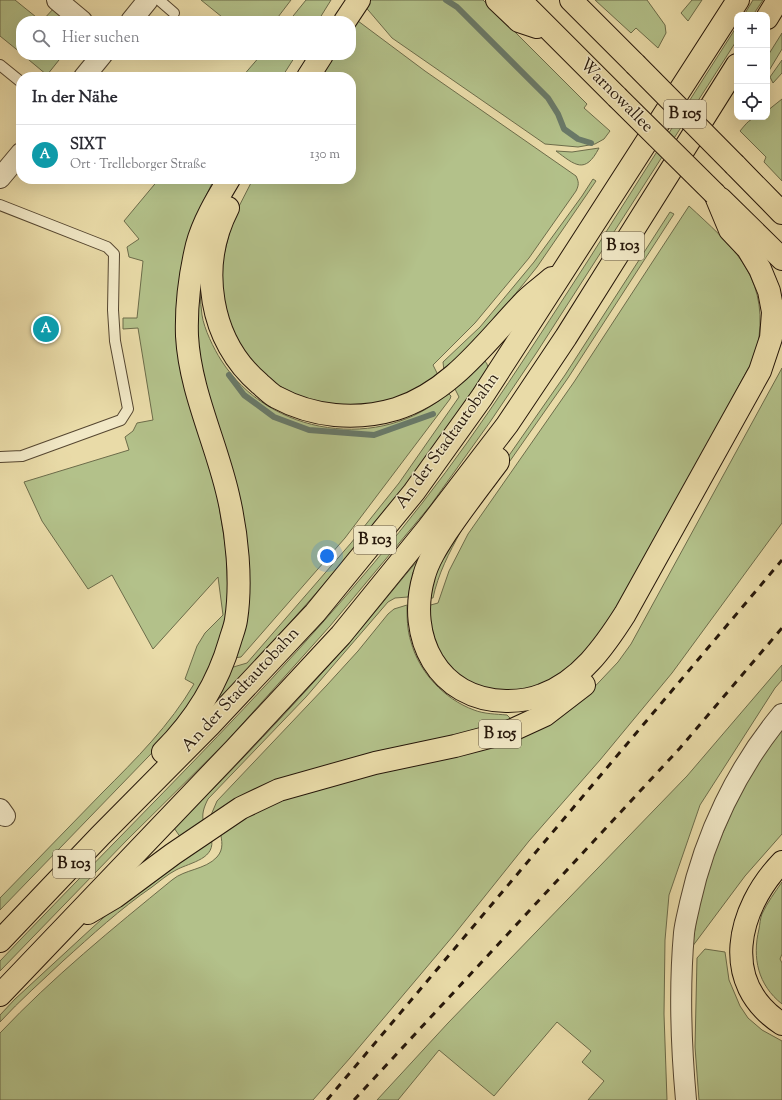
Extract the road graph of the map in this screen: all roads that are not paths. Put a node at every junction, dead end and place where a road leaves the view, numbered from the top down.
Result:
1 (57, 0) edge
2 (148, 0) edge
3 (159, 0) edge
4 (344, 0) edge
5 (359, 0) edge
6 (497, 0) edge
7 (520, 0) edge
8 (571, 0) edge
9 (738, 0) edge
10 (778, 0) edge
11 (174, 13) dead end
12 (770, 13) edge
13 (76, 16) edge
14 (134, 16) edge
15 (333, 16) edge
16 (348, 16) edge
17 (552, 31) junction
18 (98, 60) edge
19 (306, 60) edge
20 (319, 60) edge
21 (0, 64) edge
22 (734, 70) edge
23 (88, 72) edge
24 (298, 72) edge
25 (311, 72) edge
26 (16, 78) edge
27 (16, 159) edge
28 (737, 166) junction
29 (0, 178) edge
30 (226, 184) edge
31 (241, 184) edge
32 (715, 194) junction
33 (782, 195) edge
34 (0, 205) edge
35 (782, 213) edge
36 (782, 259) edge
37 (568, 265) junction
38 (782, 353) edge
39 (507, 425) junction
40 (0, 457) edge
41 (782, 714) edge
42 (100, 836) junction
43 (782, 862) edge
44 (63, 928) junction
45 (0, 941) edge
46 (0, 995) edge
47 (782, 1024) edge
48 (686, 1100) edge

1 - 13 street
2 - 14 street
3 - 11 lane
4 - 15 highway
5 - 16 highway
6 - 17 highway
7 - 17 highway, Warnowallee
8 - 28 highway, B 105, bridge
9 - 37 highway, An der Stadtautobahn / B 103
10 - 12 highway
17 - 32 highway, Warnowallee, bridge
18 - 23 street
19 - 24 highway
20 - 25 highway
21 - 26 lane
22 - 39 highway, An der Stadtautobahn / B 103
27 - 29 street
28 - 33 highway
28 - 35 highway, B 105
30 - 42 highway
31 - 37 highway, B 103
32 - 36 highway, Warnowallee
32 - 39 highway
34 - 40 lane
37 - 42 highway, An der Stadtautobahn / B 103
38 - 44 highway, B 105
39 - 44 highway, An der Stadtautobahn / B 103
41 - 48 street
42 - 45 highway, An der Stadtautobahn / B 103
43 - 47 highway
44 - 46 highway, An der Stadtautobahn / B 103

